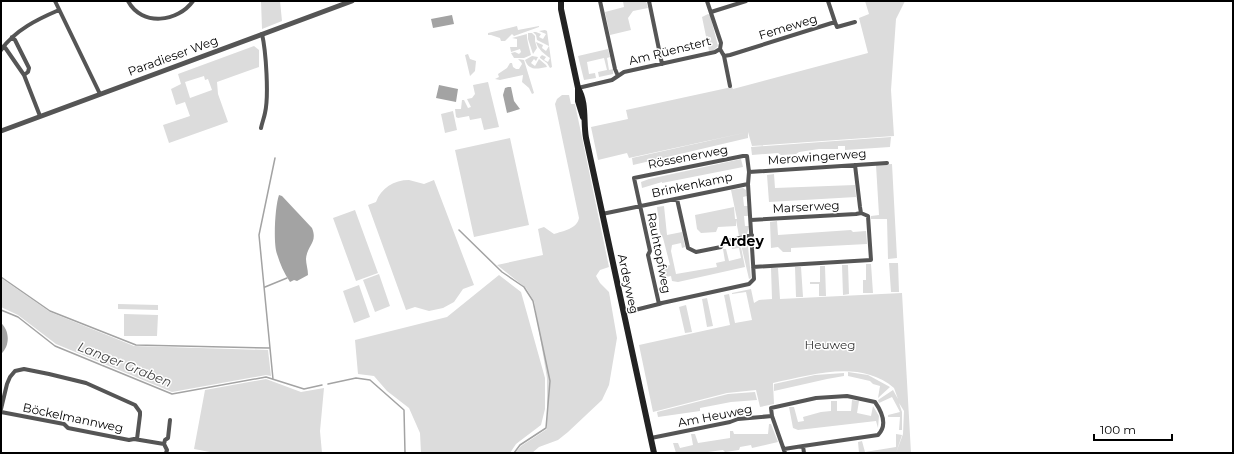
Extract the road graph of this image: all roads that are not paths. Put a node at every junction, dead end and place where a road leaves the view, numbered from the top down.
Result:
1 (55, 1) edge
2 (128, 1) edge
3 (193, 1) edge
4 (352, 1) edge
5 (556, 1) edge
6 (561, 1) edge
7 (600, 1) edge
8 (649, 1) edge
9 (707, 1) edge
10 (746, 1) edge
11 (828, 1) edge
12 (561, 9) junction
13 (59, 10) junction
14 (711, 12) junction
15 (835, 22) junction
16 (855, 22) dead end
17 (262, 34) junction
18 (12, 37) junction
19 (2, 48) edge
20 (720, 49) junction
21 (724, 56) junction
22 (662, 64) junction
23 (24, 75) junction
24 (618, 76) junction
25 (730, 86) dead end
26 (578, 88) junction
27 (100, 94) junction
28 (40, 116) junction
29 (261, 128) dead end
30 (1, 131) edge
31 (887, 162) dead end
32 (855, 165) junction
33 (749, 172) junction
34 (748, 184) junction
35 (677, 199) junction
36 (640, 206) junction
37 (862, 213) junction
38 (602, 214) junction
39 (751, 220) junction
40 (752, 235) junction
41 (753, 267) junction
42 (659, 304) junction
43 (623, 313) junction
44 (1, 409) edge
45 (1, 412) edge
46 (772, 416) junction
47 (170, 420) dead end
48 (651, 438) junction
49 (137, 439) junction
50 (164, 444) junction
51 (803, 446) junction
52 (785, 451) edge
53 (166, 453) edge
54 (654, 453) edge
55 (804, 453) edge

1 - 13 street
2 - 3 street
4 - 17 street, Paradieser Weg
5 - 12 main road, Ardeyweg
6 - 12 main road, Ardeyweg
7 - 24 street
8 - 22 street
9 - 14 street, Am Rüenstert
10 - 14 street
11 - 15 street
12 - 26 main road, Ardeyweg
13 - 18 street
13 - 27 street
14 - 20 street, Am Rüenstert
15 - 16 street, Femeweg
15 - 21 street, Femeweg
17 - 27 street, Paradieser Weg
17 - 29 street
18 - 19 street
18 - 23 street
19 - 23 street
20 - 21 street
20 - 22 street, Am Rüenstert
21 - 25 street
22 - 24 street, Am Rüenstert
23 - 28 street
24 - 26 street, Am Rüenstert
26 - 38 main road, Ardeyweg
27 - 28 street, Paradieser Weg
28 - 30 street, Paradieser Weg
31 - 32 street, Merowingerweg
32 - 33 street, Merowingerweg
32 - 37 street
33 - 34 street, Rössenerweg
33 - 36 street, Rössenerweg
34 - 35 street, Brinkenkamp
34 - 39 street, Brinkenkamp
35 - 36 street, Brinkenkamp
35 - 40 street
36 - 38 street, Brinkenkamp
36 - 42 street, Rauhtopfweg
37 - 39 street, Marserweg
37 - 41 street
38 - 43 main road, Ardeyweg
39 - 40 street, Brinkenkamp
40 - 41 street, Brinkenkamp
41 - 42 street, Brinkenkamp
42 - 43 street, Brinkenkamp
43 - 48 main road, Ardeyweg
44 - 49 street
45 - 49 street, Böckelmannweg
46 - 48 street, Am Heuweg
46 - 51 street
46 - 52 street
47 - 50 street
48 - 54 main road, Ardeyweg
49 - 50 street, Böckelmannweg
50 - 53 street
51 - 52 street
51 - 55 street

